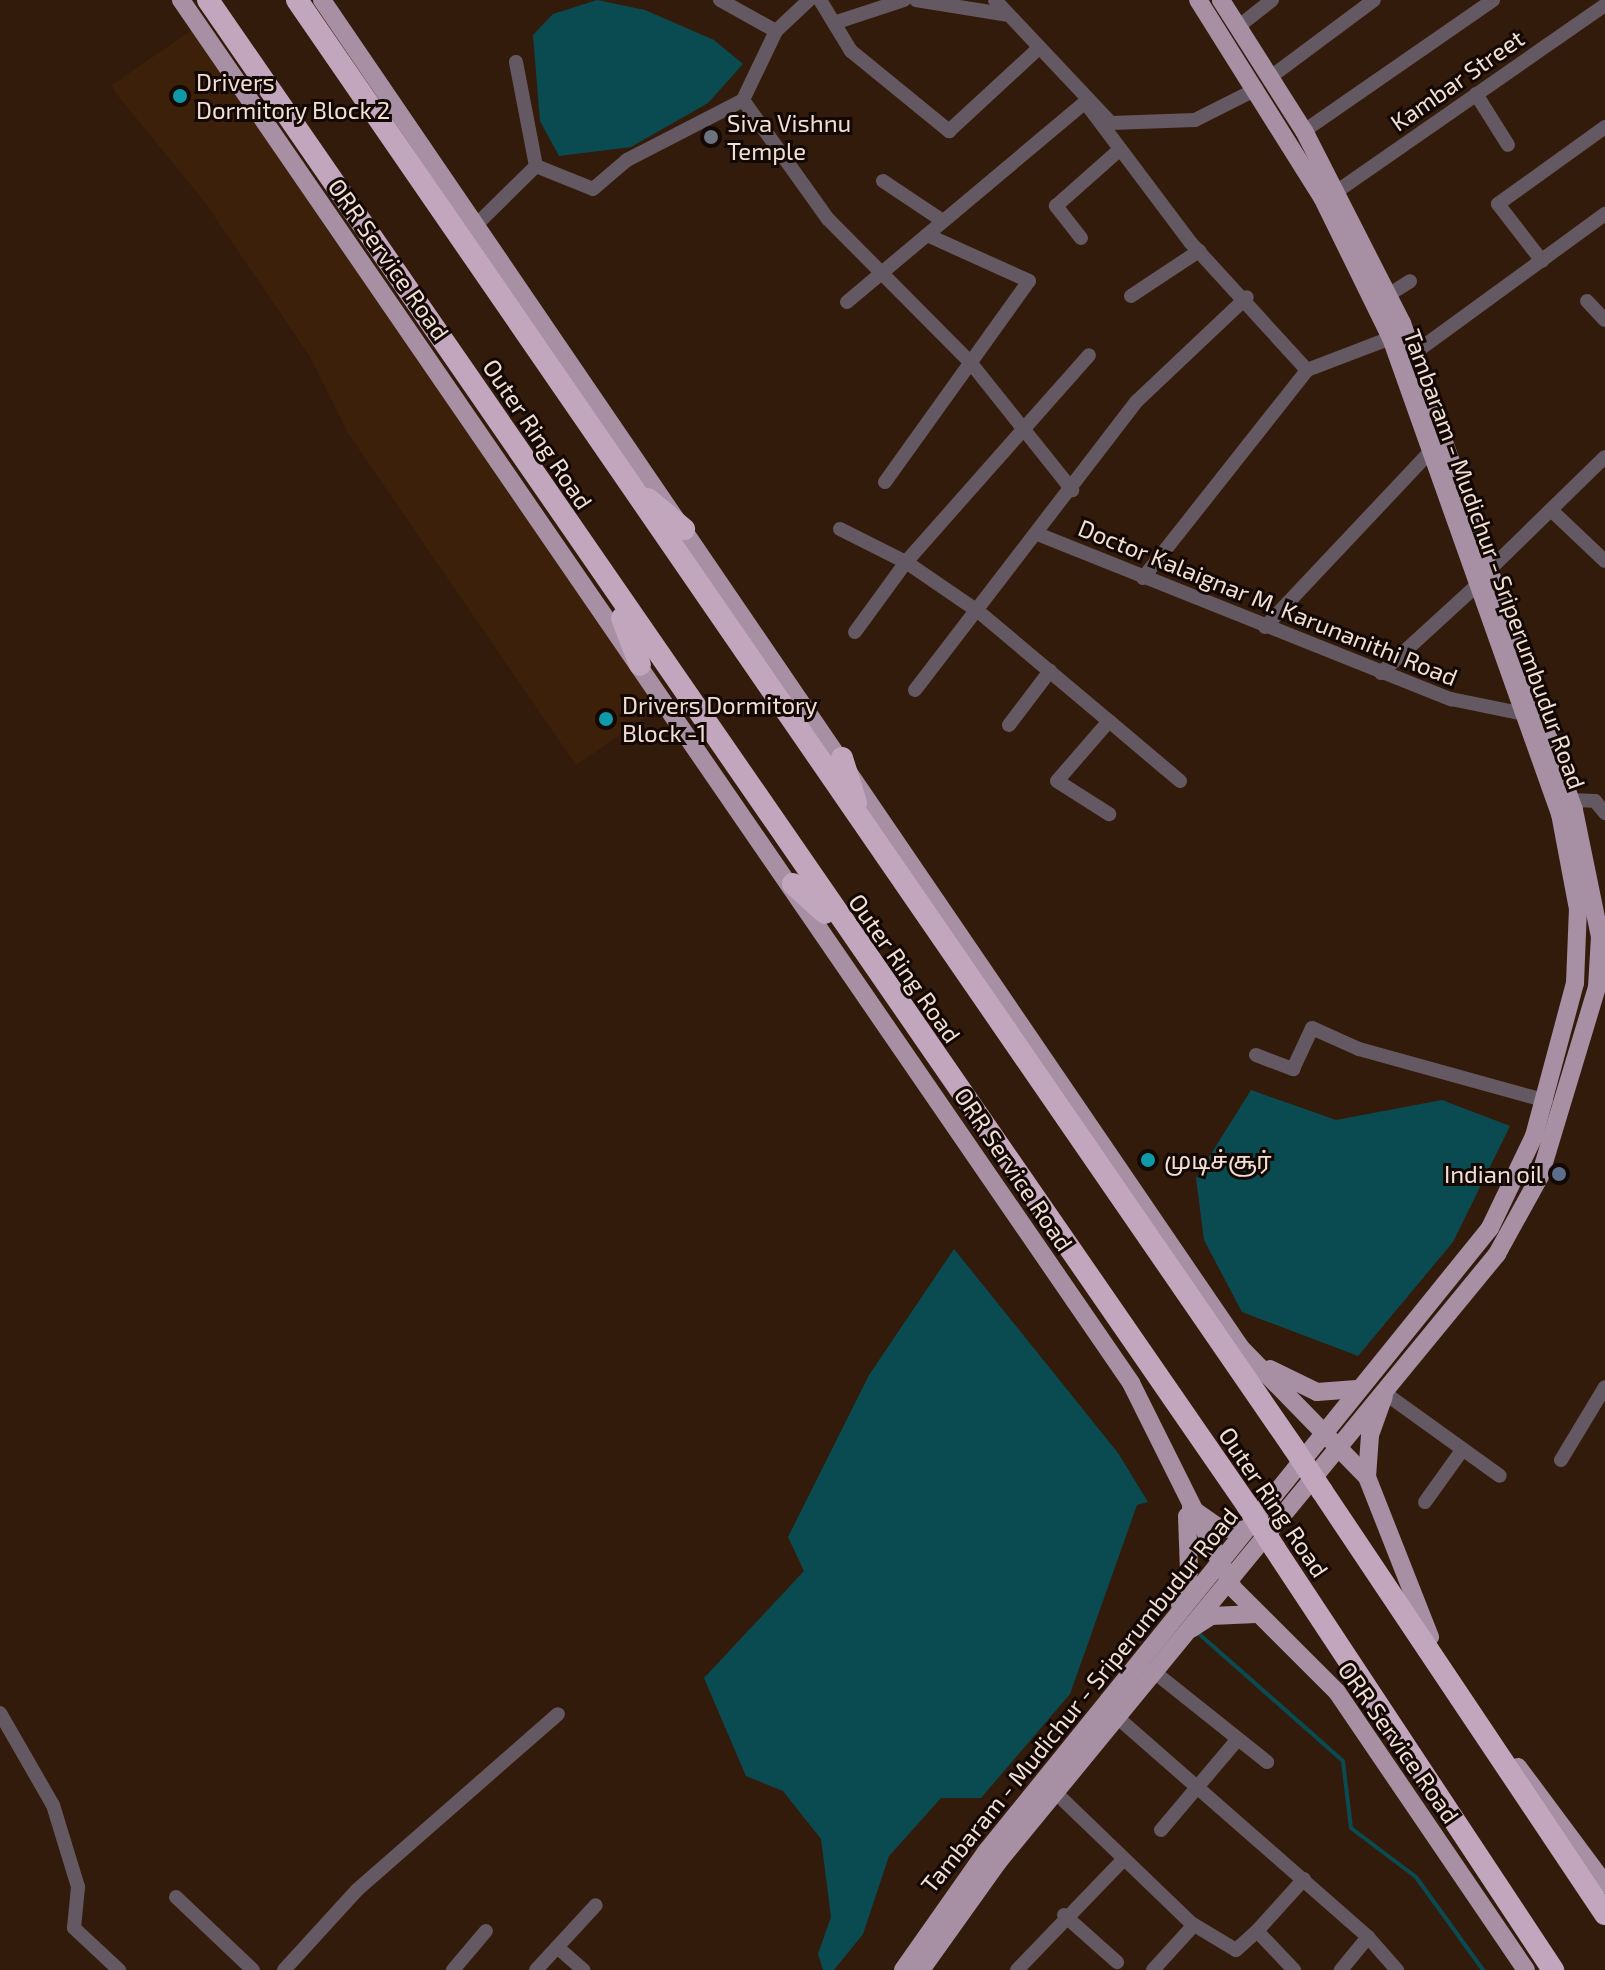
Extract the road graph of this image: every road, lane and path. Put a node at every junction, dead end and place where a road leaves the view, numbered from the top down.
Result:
1 (181, 0) edge
2 (208, 0) edge
3 (297, 0) edge
4 (322, 0) edge
5 (720, 0) edge
6 (809, 0) edge
7 (820, 0) edge
8 (904, 0) edge
9 (916, 0) edge
10 (995, 0) edge
11 (1198, 0) edge
12 (1221, 0) edge
13 (1272, 0) edge
14 (1374, 0) edge
15 (1493, 0) edge
16 (1605, 5) edge
17 (1009, 15) junction
18 (834, 23) junction
19 (1239, 26) junction
20 (776, 31) junction
21 (1038, 49) junction
22 (516, 62) dead end
23 (1272, 76) junction
24 (1257, 89) junction
25 (1476, 94) junction
26 (743, 100) junction
27 (1085, 102) junction
28 (1605, 127) edge
29 (1304, 131) junction
30 (1508, 145) dead end
31 (1118, 151) junction
32 (536, 166) junction
33 (883, 181) dead end
34 (1336, 192) junction
35 (1605, 214) edge
36 (943, 221) junction
37 (476, 225) junction
38 (927, 235) junction
39 (1081, 238) dead end
40 (1199, 251) junction
41 (1542, 261) junction
42 (882, 273) junction
43 (1410, 281) dead end
44 (1388, 295) junction
45 (1131, 296) dead end
46 (1247, 297) junction
47 (1587, 301) dead end
48 (847, 302) dead end
49 (1605, 320) edge
50 (1391, 338) junction
51 (1413, 354) junction
52 (1089, 355) dead end
53 (970, 362) junction
54 (1307, 370) junction
55 (1022, 426) junction
56 (1429, 453) junction
57 (1605, 457) edge
58 (885, 482) dead end
59 (628, 483) junction
60 (1072, 490) junction
61 (1551, 510) junction
62 (684, 529) junction
63 (840, 529) dead end
64 (1040, 535) junction
65 (1605, 561) edge
66 (906, 562) junction
67 (1143, 578) junction
68 (1483, 578) junction
69 (611, 586) junction
70 (979, 612) junction
71 (1265, 627) junction
72 (855, 632) dead end
73 (640, 665) junction
74 (1050, 671) junction
75 (1381, 673) junction
76 (915, 690) dead end
77 (1536, 715) junction
78 (1109, 721) junction
79 (1009, 725) dead end
80 (842, 758) junction
81 (1180, 781) dead end
82 (1570, 800) junction
83 (1605, 813) edge
84 (1109, 814) dead end
85 (864, 826) junction
86 (793, 884) junction
87 (1592, 907) edge
88 (853, 937) junction
89 (1603, 937) edge
90 (1256, 1055) dead end
91 (1546, 1101) junction
92 (1256, 1363) junction
93 (1406, 1364) junction
94 (1360, 1387) junction
95 (1605, 1387) edge
96 (1386, 1394) junction
97 (1319, 1431) junction
98 (1335, 1447) junction
99 (1463, 1449) junction
100 (1561, 1460) dead end
101 (1500, 1476) dead end
102 (1367, 1477) junction
103 (1185, 1502) junction
104 (1425, 1502) dead end
105 (1245, 1530) junction
106 (1222, 1570) junction
107 (1256, 1614) junction
108 (1174, 1632) junction
109 (1153, 1671) junction
110 (0, 1713) edge
111 (1112, 1713) junction
112 (558, 1714) dead end
113 (1238, 1739) junction
114 (1267, 1762) dead end
115 (1200, 1787) junction
116 (1057, 1794) junction
117 (1161, 1830) dead end
118 (1124, 1859) junction
119 (1304, 1879) junction
120 (1605, 1884) edge
121 (176, 1897) dead end
122 (596, 1905) dead end
123 (1605, 1914) edge
124 (1064, 1915) junction
125 (1194, 1925) junction
126 (486, 1931) dead end
127 (1257, 1931) junction
128 (1368, 1937) junction
129 (557, 1947) junction
130 (1117, 1962) dead end
131 (927, 1967) edge
132 (119, 1970) edge
133 (253, 1970) edge
134 (284, 1970) edge
135 (453, 1970) edge
136 (536, 1970) edge
137 (583, 1970) edge
138 (903, 1970) edge
139 (1017, 1970) edge
140 (1153, 1970) edge
141 (1294, 1970) edge
142 (1341, 1970) edge
143 (1397, 1970) edge
144 (1526, 1970) edge
145 (1553, 1970) edge

1 - 73 main road, ORR Service Road
2 - 69 highway, Outer Ring Road
3 - 59 highway, Outer Ring Road
4 - 37 main road
5 - 20 street
6 - 20 street
7 - 18 street
8 - 18 street
9 - 17 street
10 - 17 street
11 - 24 main road, Tambaram - Mudichur - Sriperumbudur Road
12 - 19 main road, Tambaram - Mudichur - Sriperumbudur Road
13 - 19 street
14 - 23 street
15 - 29 street
16 - 25 street, Kambar Street
17 - 21 street
18 - 21 street
19 - 23 main road, Tambaram - Mudichur - Sriperumbudur Road
20 - 26 street
21 - 27 street
22 - 32 street
23 - 24 main road
23 - 29 main road, Tambaram - Mudichur - Sriperumbudur Road
24 - 27 street
24 - 50 main road, Tambaram - Mudichur - Sriperumbudur Road
25 - 30 street
25 - 34 street, Kambar Street
26 - 32 street
26 - 42 street
27 - 31 street
27 - 36 street
28 - 41 street
29 - 34 main road, Tambaram - Mudichur - Sriperumbudur Road
31 - 39 street
31 - 40 street
32 - 37 street
33 - 36 street
34 - 44 main road, Tambaram - Mudichur - Sriperumbudur Road
35 - 41 street
36 - 38 street
37 - 62 main road
38 - 42 street
38 - 53 street
40 - 45 street
40 - 46 street
41 - 51 street
42 - 48 street
42 - 53 street
43 - 44 street
44 - 51 main road, Tambaram - Mudichur - Sriperumbudur Road
46 - 54 street
46 - 60 street
47 - 49 street
50 - 54 street
50 - 56 main road, Tambaram - Mudichur - Sriperumbudur Road
51 - 68 main road, Tambaram - Mudichur - Sriperumbudur Road
52 - 55 street
53 - 55 street
53 - 58 street
54 - 67 street
55 - 60 street
55 - 66 street
56 - 68 main road, Tambaram - Mudichur - Sriperumbudur Road
56 - 71 street
57 - 61 street
59 - 62 highway
59 - 85 highway, Outer Ring Road
60 - 64 street
61 - 65 street
61 - 68 street
62 - 80 main road
63 - 66 street
64 - 67 street, Doctor Kalaignar M. Karunanithi Road
64 - 70 street
66 - 70 street
66 - 72 street
67 - 71 street, Doctor Kalaignar M. Karunanithi Road
68 - 75 street
68 - 77 main road, Tambaram - Mudichur - Sriperumbudur Road
69 - 73 highway
69 - 88 highway, Outer Ring Road
70 - 74 street
70 - 76 street
71 - 75 street, Doctor Kalaignar M. Karunanithi Road
73 - 86 main road, ORR Service Road
74 - 78 street
74 - 79 street
75 - 77 street, Doctor Kalaignar M. Karunanithi Road
77 - 82 main road, Tambaram - Mudichur - Sriperumbudur Road
77 - 87 main road, Tambaram - Mudichur - Sriperumbudur Road
78 - 81 street
78 - 84 street
80 - 85 highway
80 - 92 main road
82 - 83 street
82 - 87 main road, Tambaram - Mudichur - Sriperumbudur Road
85 - 123 highway, Outer Ring Road, bridge
86 - 88 highway
86 - 103 main road, ORR Service Road
87 - 89 main road, Tambaram - Mudichur - Sriperumbudur Road
87 - 91 main road, Tambaram - Mudichur - Sriperumbudur Road
88 - 145 highway, Outer Ring Road, bridge
89 - 93 main road, Tambaram - Mudichur - Sriperumbudur Road
90 - 91 street
91 - 94 main road, Tambaram - Mudichur - Sriperumbudur Road
92 - 94 main road
92 - 97 main road
93 - 96 main road
93 - 98 main road, Tambaram - Mudichur - Sriperumbudur Road
94 - 97 main road, Tambaram - Mudichur - Sriperumbudur Road
95 - 100 street
96 - 99 street
96 - 102 main road
97 - 98 main road
97 - 105 main road, Tambaram - Mudichur - Sriperumbudur Road
98 - 102 main road
98 - 106 main road, Tambaram - Mudichur - Sriperumbudur Road
99 - 101 street
99 - 104 street
102 - 120 main road
103 - 105 main road
103 - 106 main road, ORR Service Road
103 - 108 main road
105 - 106 main road, Tambaram - Mudichur - Sriperumbudur Road
106 - 107 main road, ORR Service Road
106 - 108 main road, Tambaram - Mudichur - Sriperumbudur Road
107 - 108 main road
107 - 144 main road, ORR Service Road
108 - 109 main road, Tambaram - Mudichur - Sriperumbudur Road
108 - 111 main road, Tambaram - Mudichur - Sriperumbudur Road
109 - 111 main road, Tambaram - Mudichur - Sriperumbudur Road
109 - 113 street
110 - 132 street
111 - 115 street
111 - 116 main road, Tambaram - Mudichur - Sriperumbudur Road
111 - 138 main road, Tambaram - Mudichur - Sriperumbudur Road
112 - 134 street
113 - 114 street
113 - 115 street
115 - 117 street
115 - 119 street
116 - 118 street
116 - 131 main road, Tambaram - Mudichur - Sriperumbudur Road
118 - 124 street
118 - 125 street
119 - 127 street
119 - 128 street
121 - 133 street
122 - 129 street
124 - 130 street
124 - 139 street
125 - 127 street
125 - 140 street
126 - 135 street
127 - 141 street
128 - 142 street
128 - 143 street
129 - 136 street
129 - 137 street

